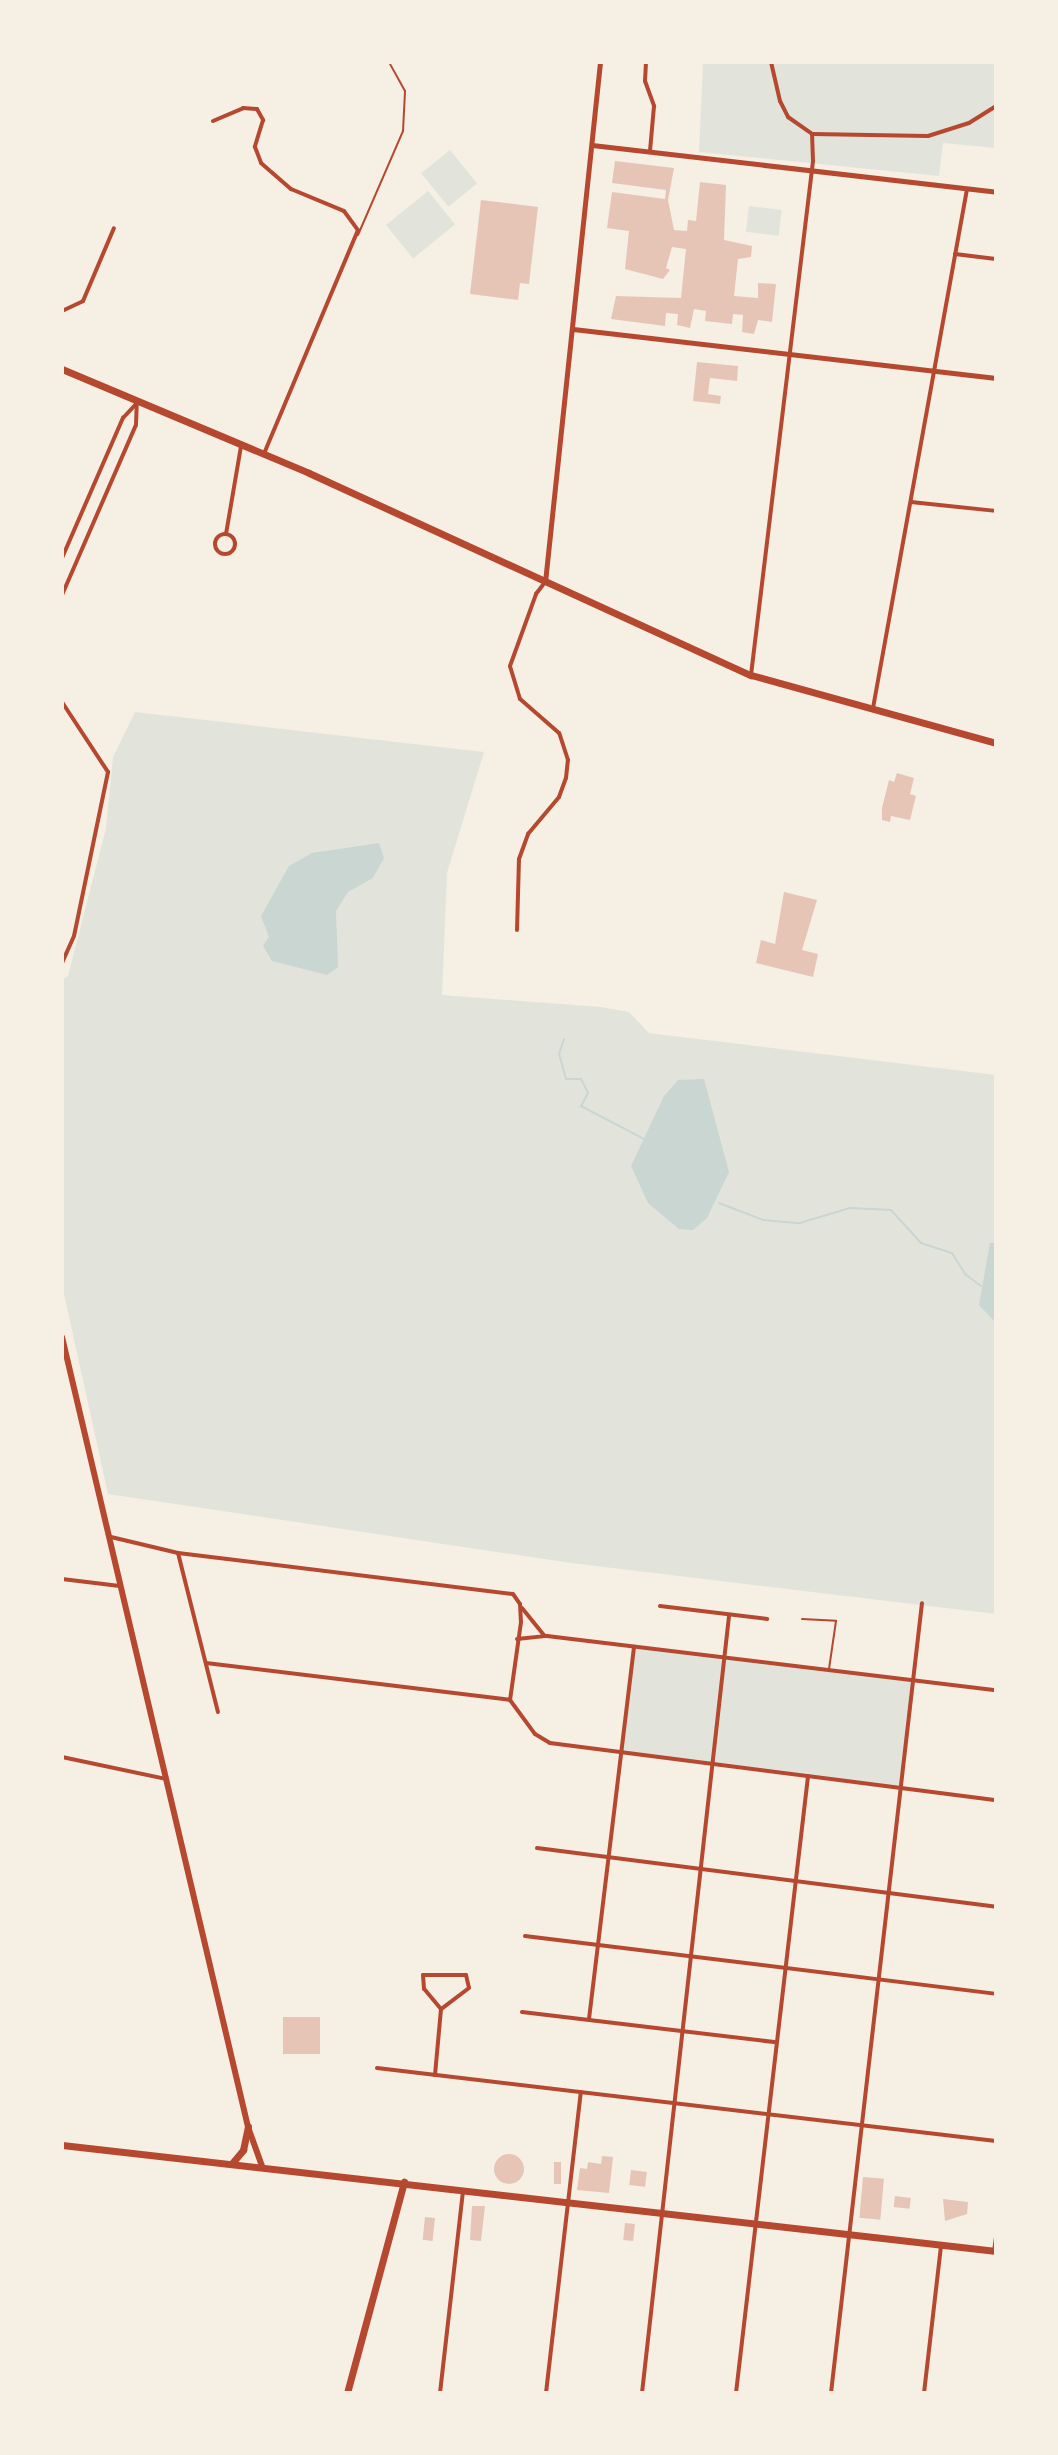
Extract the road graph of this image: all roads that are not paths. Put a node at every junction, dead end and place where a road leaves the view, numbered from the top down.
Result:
1 (389, 62) edge
2 (600, 62) edge
3 (646, 62) edge
4 (771, 62) edge
5 (996, 106) edge
6 (213, 121) dead end
7 (812, 134) junction
8 (592, 145) junction
9 (650, 151) junction
10 (810, 172) junction
11 (967, 189) junction
12 (996, 192) edge
13 (114, 228) dead end
14 (358, 235) junction
15 (955, 254) junction
16 (996, 259) edge
17 (62, 311) edge
18 (573, 329) junction
19 (788, 354) junction
20 (62, 369) edge
21 (934, 371) junction
22 (996, 378) edge
23 (137, 402) junction
24 (241, 446) junction
25 (263, 456) junction
26 (910, 502) junction
27 (996, 511) edge
28 (226, 534) junction
29 (62, 558) edge
30 (545, 582) junction
31 (62, 595) edge
32 (751, 675) junction
33 (62, 702) edge
34 (873, 708) junction
35 (996, 743) edge
36 (517, 930) dead end
37 (62, 963) edge
38 (62, 1337) edge
39 (70, 1374) junction
40 (62, 1375) edge
41 (111, 1537) junction
42 (178, 1553) junction
43 (62, 1579) edge
44 (122, 1586) junction
45 (922, 1603) dead end
46 (520, 1604) junction
47 (660, 1606) dead end
48 (729, 1616) junction
49 (767, 1619) dead end
50 (802, 1619) dead end
51 (547, 1636) junction
52 (517, 1639) junction
53 (634, 1647) junction
54 (725, 1657) junction
55 (206, 1663) junction
56 (828, 1670) junction
57 (914, 1680) junction
58 (996, 1690) edge
59 (510, 1700) junction
60 (218, 1712) dead end
61 (620, 1754) junction
62 (62, 1757) edge
63 (712, 1762) junction
64 (808, 1776) junction
65 (168, 1779) junction
66 (900, 1789) junction
67 (996, 1800) edge
68 (537, 1848) dead end
69 (608, 1857) junction
70 (700, 1869) junction
71 (793, 1881) junction
72 (887, 1893) junction
73 (996, 1907) edge
74 (525, 1936) dead end
75 (597, 1945) junction
76 (690, 1956) junction
77 (783, 1968) junction
78 (877, 1979) junction
79 (996, 1994) edge
80 (441, 2009) junction
81 (522, 2012) dead end
82 (589, 2019) junction
83 (682, 2030) junction
84 (774, 2042) junction
85 (377, 2068) dead end
86 (435, 2075) junction
87 (581, 2092) junction
88 (673, 2102) junction
89 (765, 2114) junction
90 (859, 2124) junction
91 (248, 2127) junction
92 (996, 2141) edge
93 (62, 2145) edge
94 (233, 2162) junction
95 (262, 2166) junction
96 (404, 2182) junction
97 (463, 2189) junction
98 (567, 2200) junction
99 (661, 2211) junction
100 (753, 2221) junction
101 (849, 2233) junction
102 (996, 2236) edge
103 (941, 2243) junction
104 (995, 2251) edge
105 (347, 2393) edge
106 (440, 2393) edge
107 (546, 2393) edge
108 (642, 2393) edge
109 (736, 2393) edge
110 (831, 2393) edge
111 (924, 2393) edge

1 - 14 lane
2 - 8 street
3 - 9 street
4 - 7 street
5 - 7 street
6 - 14 street
7 - 10 street
8 - 9 street
8 - 18 street
9 - 10 street
10 - 11 street
10 - 19 street
11 - 12 street
11 - 15 street
13 - 17 street
14 - 25 street
15 - 16 street
15 - 21 street
18 - 19 street
18 - 30 street
19 - 21 street
19 - 32 street
20 - 23 main road
21 - 22 street
21 - 26 street
23 - 24 main road
23 - 29 street
23 - 31 street
24 - 25 main road
24 - 28 street
25 - 30 main road
26 - 27 street
26 - 34 street
28 - 28 street
30 - 32 main road
30 - 36 street
32 - 34 main road
33 - 37 street
34 - 35 main road
38 - 39 main road
39 - 40 street
39 - 41 main road
41 - 42 street
41 - 44 main road
42 - 46 street
42 - 55 street
43 - 44 street
44 - 65 main road
45 - 57 street
46 - 51 street
46 - 52 street
47 - 48 street
48 - 49 street
48 - 54 street
50 - 56 lane
51 - 52 street
51 - 53 street
52 - 59 street
53 - 54 street
53 - 61 street
54 - 56 street
54 - 63 street
55 - 59 street
55 - 60 street
56 - 57 street
57 - 58 street
57 - 66 street
59 - 61 street
61 - 63 street
61 - 69 street
62 - 65 street
63 - 64 street
63 - 70 street
64 - 66 street
64 - 71 street
65 - 91 main road
66 - 67 street
66 - 72 street
68 - 69 street
69 - 70 street
69 - 75 street
70 - 71 street
70 - 76 street
71 - 72 street
71 - 77 street
72 - 73 street
72 - 78 street
74 - 75 street
75 - 76 street
75 - 82 street
76 - 77 street
76 - 83 street
77 - 78 street
77 - 84 street
78 - 79 street
78 - 90 street
80 - 80 street
80 - 86 street
81 - 82 street
82 - 83 street
83 - 84 street
83 - 88 street
84 - 89 street
85 - 86 street
86 - 87 street
87 - 88 street
87 - 98 street
88 - 89 street
88 - 99 street
89 - 90 street
89 - 100 street
90 - 92 street
90 - 101 street
91 - 94 main road
91 - 95 main road
93 - 94 main road
94 - 95 main road
95 - 96 main road
96 - 97 main road
96 - 105 main road
97 - 98 main road
97 - 106 street
98 - 99 main road
98 - 107 street
99 - 100 main road
99 - 108 street
100 - 101 main road
100 - 109 street
101 - 103 main road
101 - 110 street
102 - 104 street
103 - 104 main road
103 - 111 street

